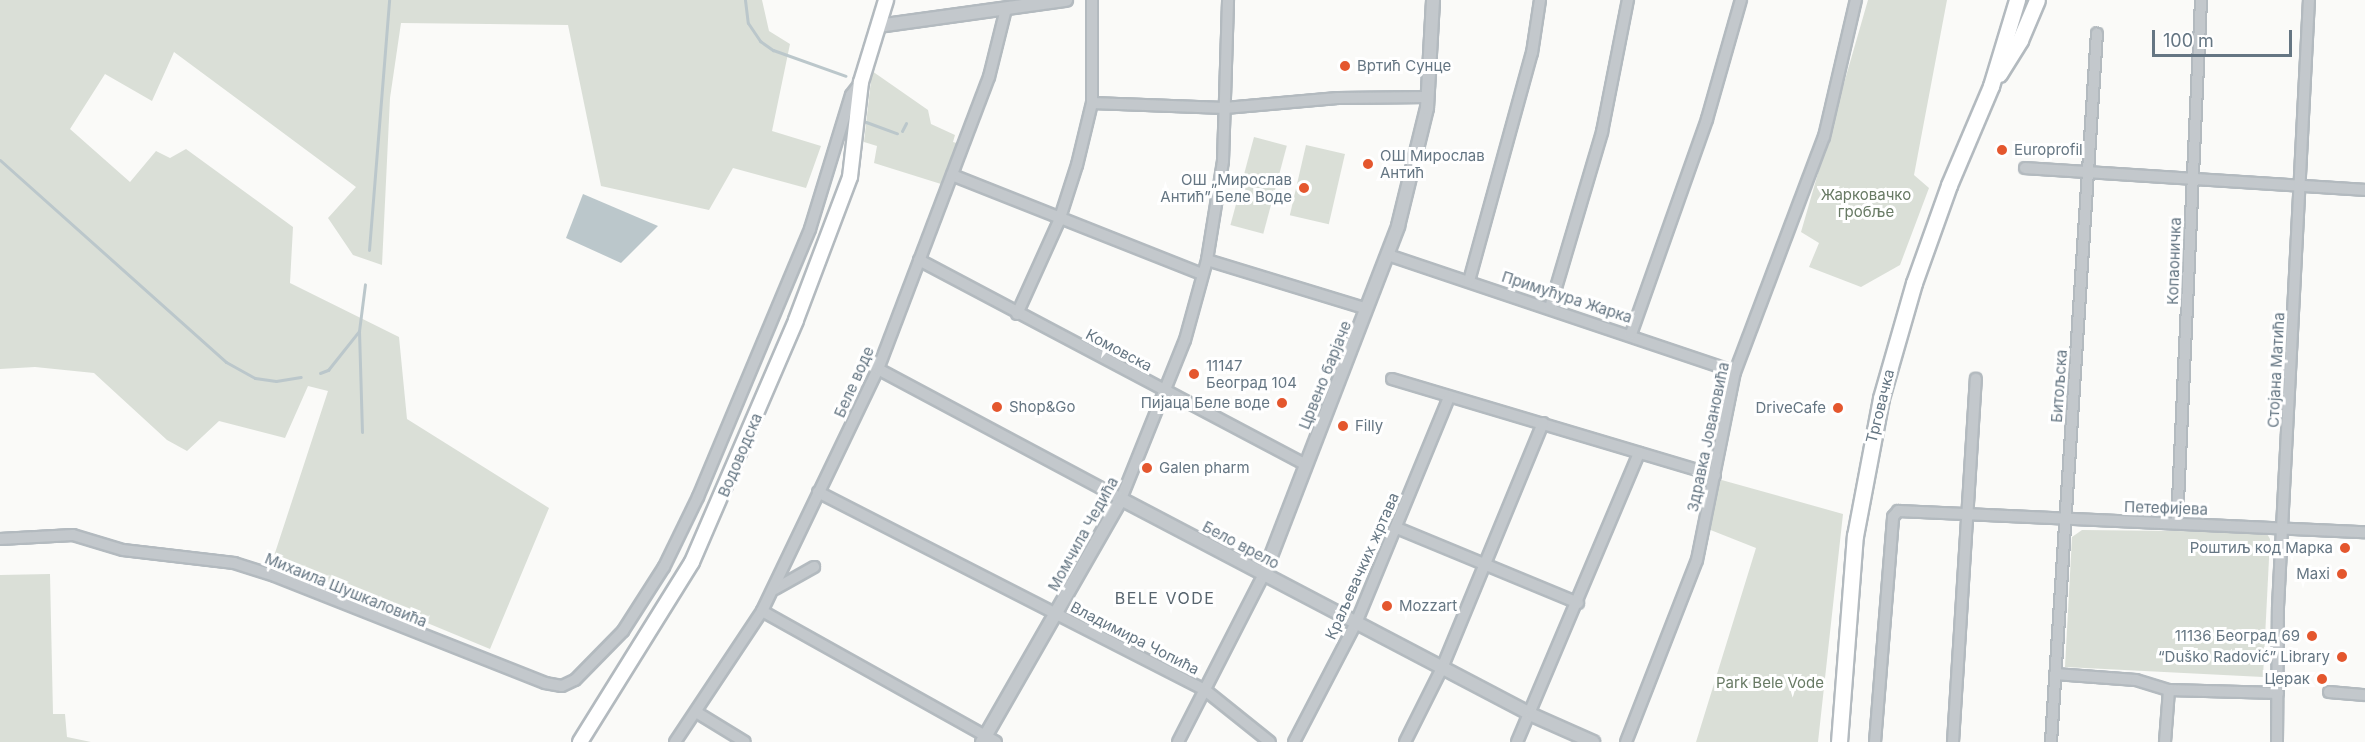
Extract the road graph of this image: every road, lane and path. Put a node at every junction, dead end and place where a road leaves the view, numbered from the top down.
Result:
1 (885, 0) edge
2 (1066, 0) edge
3 (1092, 0) edge
4 (1228, 0) edge
5 (1433, 0) edge
6 (1540, 0) edge
7 (1628, 0) edge
8 (1741, 0) edge
9 (1856, 0) edge
10 (2017, 0) edge
11 (2037, 0) edge
12 (2201, 0) edge
13 (2309, 0) edge
14 (1006, 9) junction
15 (878, 26) junction
16 (2097, 33) dead end
17 (861, 82) junction
18 (1991, 86) junction
19 (1428, 97) junction
20 (1092, 104) junction
21 (1225, 108) junction
22 (836, 144) junction
23 (856, 147) junction
24 (2025, 168) dead end
25 (2086, 172) junction
26 (952, 175) junction
27 (2192, 180) junction
28 (2301, 186) junction
29 (2365, 190) edge
30 (1059, 220) junction
31 (1388, 255) junction
32 (919, 260) junction
33 (1207, 260) junction
34 (1202, 274) junction
35 (1469, 281) junction
36 (1550, 308) junction
37 (1367, 309) junction
38 (1017, 314) junction
39 (1631, 334) junction
40 (878, 369) junction
41 (1735, 372) junction
42 (1392, 379) dead end
43 (1976, 379) dead end
44 (1166, 392) junction
45 (1449, 397) junction
46 (1543, 423) junction
47 (1639, 453) junction
48 (1306, 465) junction
49 (1715, 475) junction
50 (818, 492) junction
51 (1122, 498) junction
52 (1966, 515) junction
53 (2066, 519) junction
54 (2177, 523) junction
55 (1396, 528) junction
56 (2284, 528) junction
57 (2365, 532) edge
58 (0, 538) edge
59 (1485, 565) junction
60 (814, 567) dead end
61 (1264, 574) junction
62 (773, 591) junction
63 (1578, 603) junction
64 (762, 611) junction
65 (1055, 614) junction
66 (1356, 623) junction
67 (1442, 668) junction
68 (2055, 674) junction
69 (568, 684) joint
70 (1205, 690) junction
71 (2169, 690) junction
72 (2328, 692) dead end
73 (2278, 693) junction
74 (2365, 695) edge
75 (696, 712) junction
76 (1532, 714) junction
77 (988, 740) edge
78 (579, 742) edge
79 (675, 742) edge
80 (745, 742) edge
81 (1178, 742) edge
82 (1270, 742) edge
83 (1294, 742) edge
84 (1405, 742) edge
85 (1517, 742) edge
86 (1593, 742) edge
87 (1626, 742) edge
88 (1839, 742) edge
89 (1875, 742) edge
90 (1953, 742) edge
91 (2051, 742) edge
92 (2165, 742) edge
93 (2277, 742) edge

1 - 15 main road, Водоводска
2 - 14 street
3 - 20 street
4 - 21 street, Момчила Чедића
5 - 19 street, Црвено барјаче
6 - 35 street
7 - 36 street
8 - 39 street
9 - 41 street, Здравка Јовановића
10 - 18 main road, Трговачка
11 - 18 main road, Трговачка
12 - 27 street, Копаоничка
13 - 28 street, Стојана Матића
14 - 15 street
14 - 26 street, Беле воде
15 - 17 main road, Водоводска
16 - 25 street, Битољска
17 - 22 street, Водоводска
17 - 23 main road, Водоводска
18 - 88 main road, Трговачка
19 - 21 street
19 - 31 street, Црвено барјаче
20 - 21 street
20 - 30 street
21 - 33 street, Момчила Чедића
22 - 23 street
22 - 69 street, Водоводска
23 - 78 main road, Водоводска
24 - 25 street
25 - 27 street
25 - 53 street, Битољска
26 - 30 street
26 - 32 street, Беле воде
27 - 28 street
27 - 54 street, Копаоничка
28 - 29 street
28 - 56 street, Стојана Матића
30 - 34 street
30 - 38 street
31 - 35 street, Примућура Жарка
31 - 37 street, Црвено барјаче
32 - 38 street, Комовска
32 - 40 street, Беле воде
33 - 34 street, Момчила Чедића
33 - 37 street
34 - 44 street, Момчила Чедића
35 - 36 street, Примућура Жарка
36 - 39 street, Примућура Жарка
37 - 48 street, Црвено барјаче
38 - 44 street, Комовска
39 - 41 street, Примућура Жарка
40 - 50 street, Беле воде
40 - 51 street, Бело врело
41 - 49 street, Здравка Јовановића
42 - 45 street
43 - 52 street
44 - 48 street, Комовска
44 - 51 street, Момчила Чедића
45 - 46 street
45 - 55 street, Краљевачких жртава
46 - 47 street
46 - 59 street
47 - 49 street
47 - 63 street
48 - 61 street, Црвено барјаче
49 - 87 street, Здравка Јовановића
50 - 62 street, Беле воде
50 - 65 street, Владимира Чопића
51 - 61 street, Бело врело
51 - 65 street, Момчила Чедића
52 - 53 street, Петефијева
52 - 89 street, Петефијева
52 - 90 street
53 - 54 street, Петефијева
53 - 68 street, Битољска
54 - 56 street, Петефијева
55 - 59 street
55 - 66 street, Краљевачких жртава
56 - 57 street, Петефијева
56 - 73 street, Стојана Матића
58 - 69 street, Михаила Шушкаловића
59 - 63 street
59 - 67 street
60 - 62 street
61 - 66 street, Бело врело
61 - 70 street, Црвено барјаче
62 - 64 street, Беле воде
63 - 76 street
64 - 75 street, Беле воде
64 - 77 street
65 - 70 street, Владимира Чопића
65 - 77 street, Момчила Чедића
66 - 67 street, Бело врело
66 - 83 street, Краљевачких жртава
67 - 76 street, Бело врело
67 - 84 street
68 - 71 street
68 - 91 street, Битољска
70 - 81 street, Црвено барјаче
70 - 82 street, Владимира Чопића
71 - 73 street
71 - 92 street
72 - 74 street
73 - 93 street, Стојана Матића
75 - 79 street, Беле воде
75 - 80 street
76 - 85 street
76 - 86 street, Бело врело

